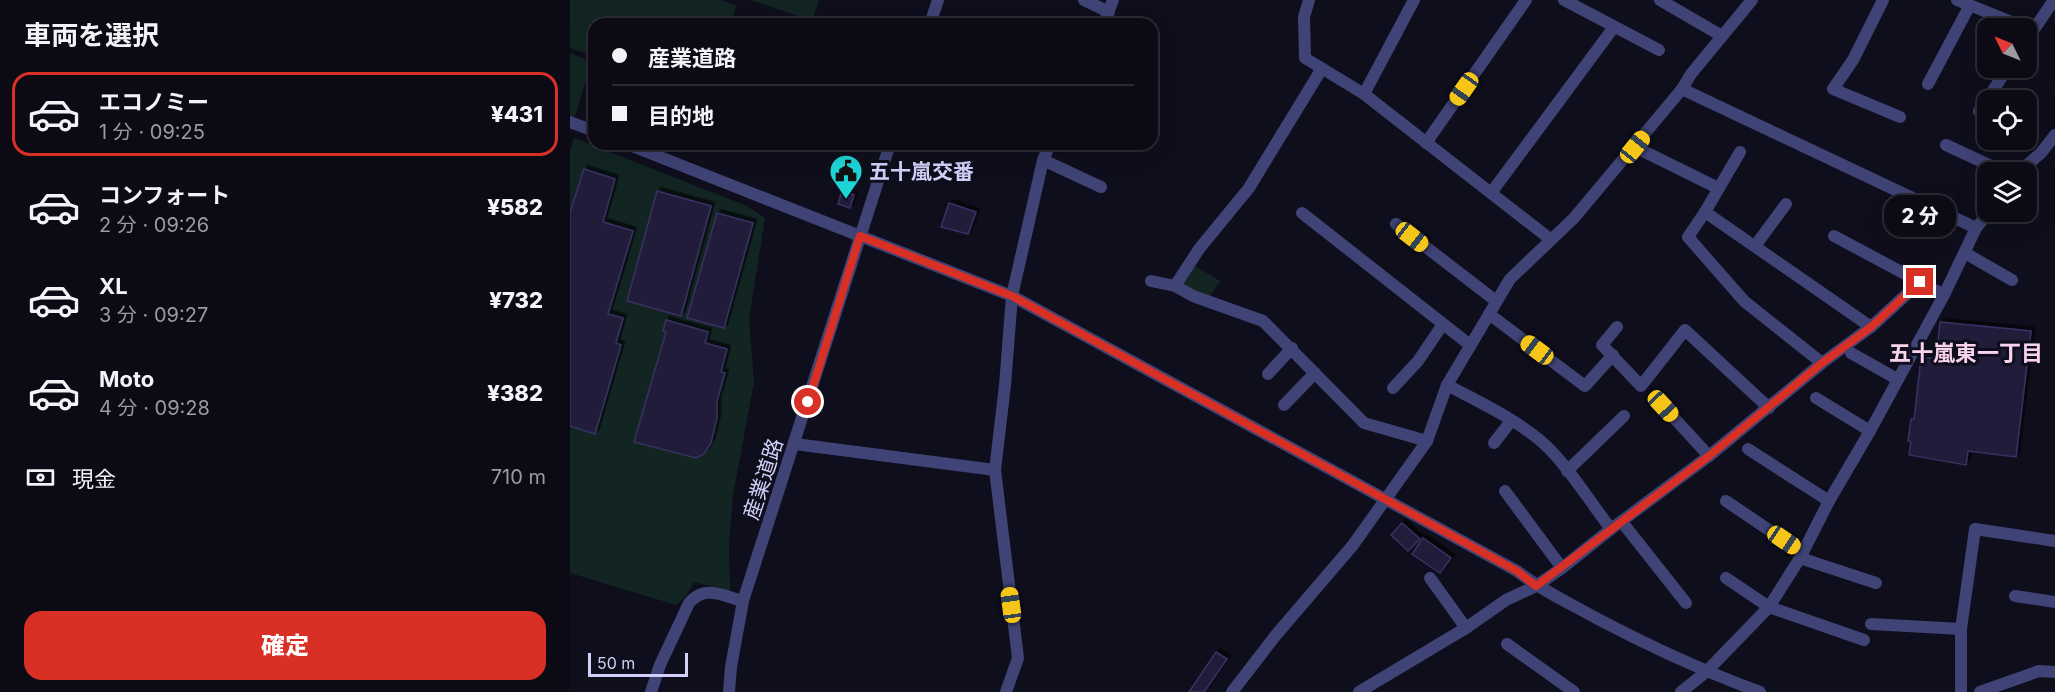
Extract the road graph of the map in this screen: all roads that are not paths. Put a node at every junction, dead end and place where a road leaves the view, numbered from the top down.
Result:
1 (938, 0) edge
2 (1084, 0) edge
3 (1310, 0) edge
4 (1414, 0) edge
5 (1526, 0) edge
6 (1564, 0) edge
7 (1660, 0) edge
8 (1752, 0) edge
9 (1883, 0) edge
10 (1957, 0) edge
11 (2054, 0) edge
12 (1970, 5) junction
13 (1111, 6) edge
14 (932, 18) edge
15 (2002, 18) edge
16 (2037, 21) edge
17 (1614, 27) junction
18 (1722, 36) junction
19 (1659, 50) dead end
20 (1321, 70) junction
21 (1928, 84) dead end
22 (1682, 89) junction
23 (1364, 94) junction
24 (1900, 117) dead end
25 (570, 122) edge
26 (588, 129) edge
27 (2055, 135) edge
28 (1426, 143) junction
29 (1946, 145) dead end
30 (1635, 147) junction
31 (642, 150) edge
32 (888, 150) edge
33 (1047, 150) edge
34 (1740, 152) dead end
35 (2041, 153) junction
36 (2055, 153) edge
37 (1043, 160) junction
38 (1983, 162) edge
39 (2031, 162) edge
40 (1101, 187) dead end
41 (1718, 188) junction
42 (1491, 193) junction
43 (1786, 204) dead end
44 (1705, 212) junction
45 (1302, 213) dead end
46 (1981, 222) edge
47 (1395, 224) dead end
48 (1976, 228) junction
49 (860, 236) junction
50 (1834, 236) dead end
51 (1550, 239) junction
52 (1755, 246) junction
53 (1965, 254) junction
54 (2012, 280) dead end
55 (1151, 281) dead end
56 (1920, 282) junction
57 (1175, 286) junction
58 (1944, 295) junction
59 (1012, 296) junction
60 (1496, 301) junction
61 (1489, 314) junction
62 (1443, 324) junction
63 (1617, 327) dead end
64 (1871, 327) junction
65 (1470, 345) junction
66 (1292, 348) junction
67 (1851, 353) dead end
68 (1613, 356) junction
69 (1822, 363) junction
70 (1315, 372) junction
71 (1268, 374) dead end
72 (1898, 379) junction
73 (1447, 385) junction
74 (1393, 388) dead end
75 (1816, 398) dead end
76 (1284, 405) dead end
77 (1663, 406) dead end
78 (1769, 408) junction
79 (1624, 416) dead end
80 (1511, 421) junction
81 (1870, 431) junction
82 (1427, 441) junction
83 (1494, 443) dead end
84 (795, 444) junction
85 (1748, 449) dead end
86 (1709, 456) junction
87 (995, 470) junction
88 (1567, 471) junction
89 (1505, 491) dead end
90 (1385, 501) junction
91 (1726, 501) dead end
92 (1829, 501) junction
93 (1622, 522) junction
94 (1611, 529) junction
95 (2055, 541) edge
96 (1801, 555) junction
97 (1562, 567) junction
98 (1430, 578) dead end
99 (1726, 578) dead end
100 (1876, 583) dead end
101 (1536, 586) junction
102 (2015, 596) dead end
103 (743, 601) junction
104 (2055, 602) edge
105 (1686, 603) dead end
106 (1769, 607) junction
107 (1870, 624) dead end
108 (1466, 628) junction
109 (1961, 629) junction
110 (1864, 640) dead end
111 (1507, 644) dead end
112 (1706, 672) junction
113 (2055, 672) edge
114 (651, 692) edge
115 (729, 692) edge
116 (1006, 692) edge
117 (1232, 692) edge
118 (1359, 692) edge
119 (1574, 692) edge
120 (1681, 692) edge
121 (1760, 692) edge
122 (1961, 692) edge
123 (1980, 692) edge

1 - 14 street
2 - 13 street
3 - 20 street
4 - 23 street
5 - 28 street
6 - 17 street
7 - 18 street
8 - 18 street
9 - 24 street
10 - 12 street
11 - 16 street
12 - 15 street
12 - 21 street
17 - 19 street
17 - 42 street
18 - 22 street
20 - 23 street
20 - 57 street
22 - 30 street
22 - 48 street
23 - 28 street
25 - 26 street
27 - 35 street
28 - 42 street
29 - 38 street
30 - 41 street
30 - 51 street
31 - 49 street
32 - 49 street, 産業道路
33 - 37 street
34 - 41 street
35 - 36 street
35 - 39 street
37 - 40 street
37 - 59 street
41 - 44 street
42 - 51 street
43 - 52 street
44 - 52 street
44 - 69 street
45 - 62 street
46 - 48 street
47 - 60 street
48 - 53 street
49 - 59 street
49 - 84 street, 産業道路
50 - 56 street
51 - 60 street
52 - 64 street
53 - 54 street
53 - 58 street
55 - 57 street
56 - 58 street
56 - 64 street
57 - 66 street
58 - 72 street
59 - 87 street
59 - 90 street
60 - 61 street
61 - 65 street
61 - 68 street
62 - 65 street
62 - 74 street
63 - 68 street
64 - 69 street
65 - 73 street
66 - 70 street
66 - 71 street
67 - 72 street
68 - 78 street
69 - 78 street
70 - 76 street
70 - 82 street
72 - 81 street
73 - 80 street
73 - 82 street
75 - 81 street
77 - 86 street
78 - 86 street
79 - 88 street
80 - 83 street
80 - 88 street
81 - 92 street
82 - 90 street
84 - 87 street
84 - 103 street, 産業道路
85 - 92 street
86 - 93 street
87 - 116 street
88 - 94 street
89 - 97 street
90 - 101 street
90 - 117 street
91 - 96 street
92 - 96 street
93 - 94 street
93 - 105 street
94 - 97 street
95 - 109 street
96 - 100 street
96 - 106 street
97 - 101 street
98 - 108 street
99 - 106 street
101 - 108 street
101 - 112 street
102 - 104 street
103 - 114 street
103 - 115 street, 産業道路
106 - 110 street
106 - 112 street
107 - 109 street
108 - 118 street
109 - 122 street
111 - 119 street
112 - 120 street
112 - 121 street
113 - 123 street

